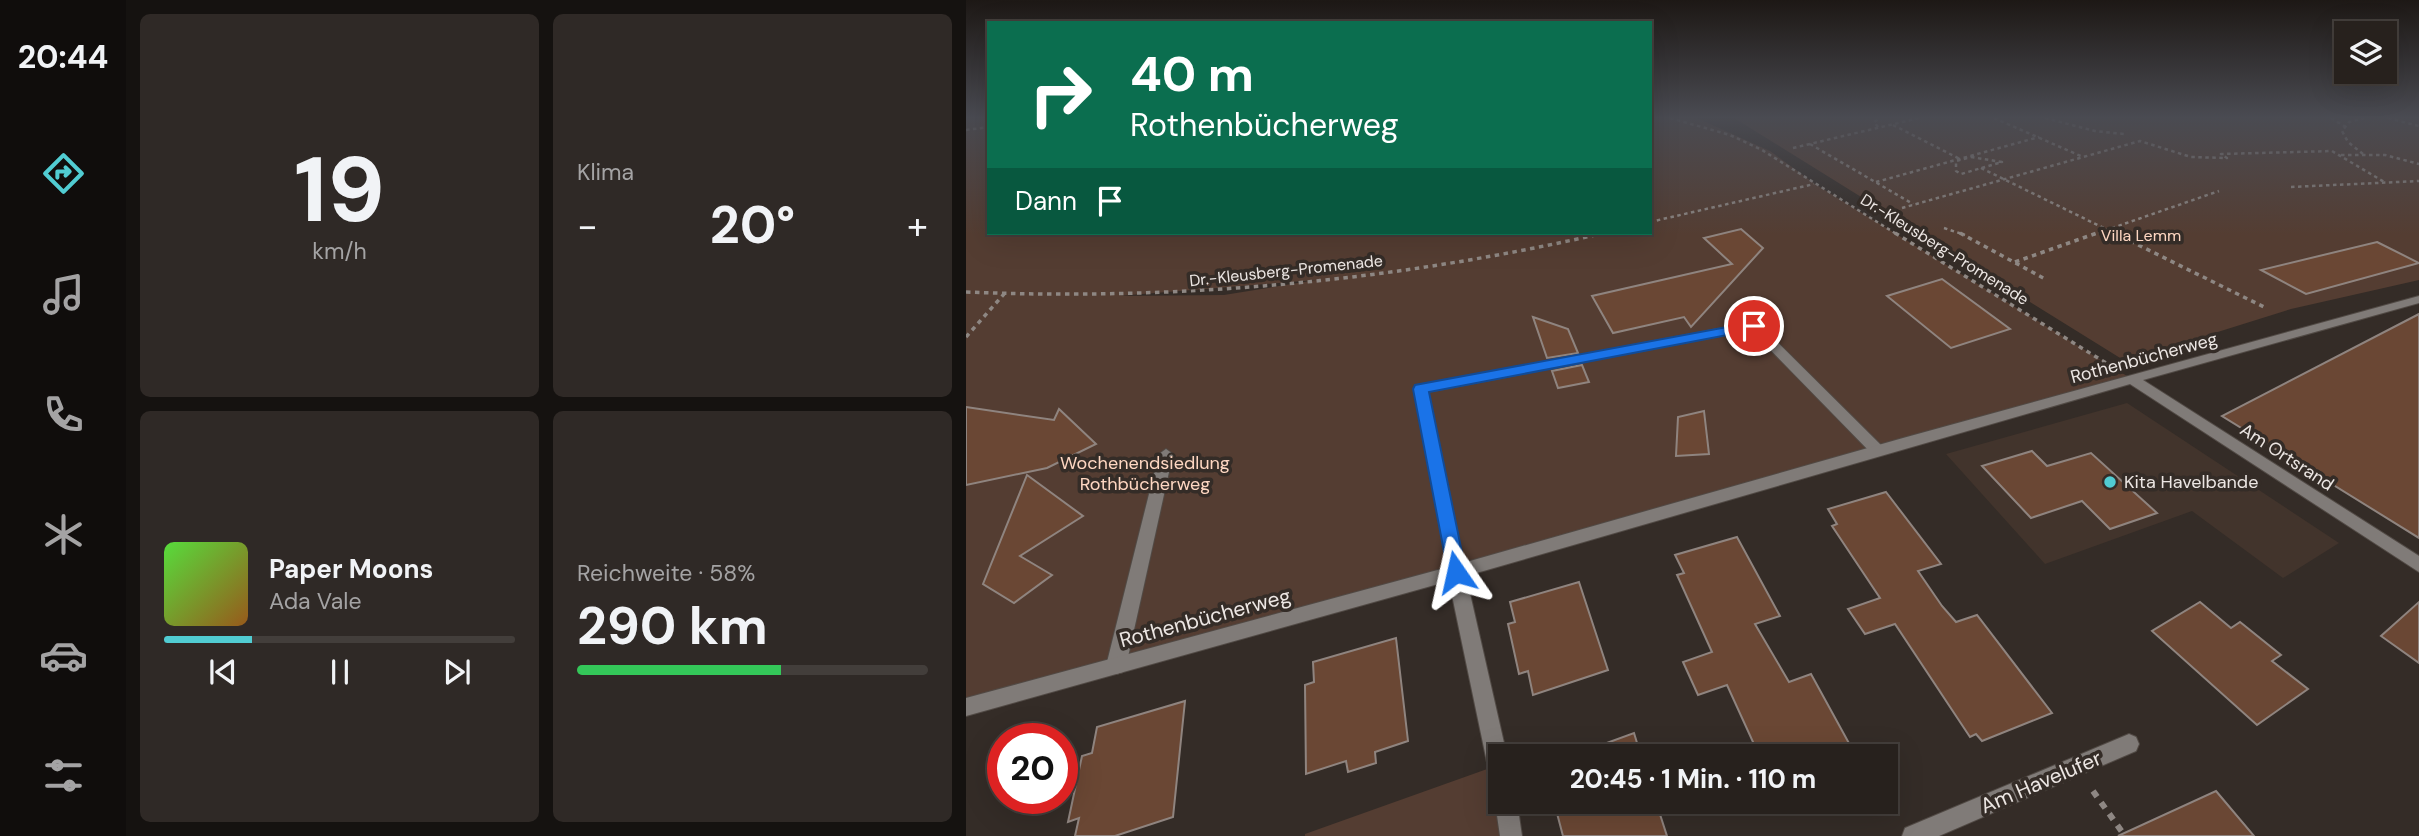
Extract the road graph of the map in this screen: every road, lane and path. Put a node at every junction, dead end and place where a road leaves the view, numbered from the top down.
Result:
1 (1778, 157) edge
2 (1833, 157) edge
3 (1957, 157) edge
4 (1968, 157) edge
5 (1978, 157) edge
6 (1978, 157) edge
7 (2083, 157) edge
8 (2191, 157) edge
9 (2226, 157) edge
10 (2343, 157) edge
11 (2398, 157) edge
12 (1961, 159) junction
13 (2419, 164) edge
14 (1982, 168) junction
15 (2004, 179) junction
16 (1876, 182) junction
17 (2386, 183) junction
18 (2419, 183) edge
19 (1815, 184) junction
20 (2291, 187) dead end
21 (2219, 191) dead end
22 (1914, 204) junction
23 (1902, 208) dead end
24 (1652, 222) edge
25 (1944, 228) dead end
26 (2106, 230) junction
27 (1595, 235) edge
28 (2015, 262) junction
29 (2047, 281) dead end
30 (966, 292) edge
31 (1004, 294) junction
32 (2419, 299) edge
33 (2264, 307) dead end
34 (966, 337) edge
35 (2134, 381) junction
36 (1878, 451) junction
37 (1166, 454) dead end
38 (2419, 565) edge
39 (1456, 572) junction
40 (1116, 666) junction
41 (966, 707) edge
42 (1494, 744) edge
43 (2129, 744) dead end
44 (2076, 768) junction
45 (1508, 814) edge
46 (1511, 836) edge
47 (1913, 836) edge
48 (2125, 836) edge

1 - 19 path, Dr.-Kleusberg-Promenade
2 - 16 path
3 - 12 path
4 - 12 path
5 - 14 path
6 - 12 path
7 - 15 path
8 - 9 path
10 - 17 path
11 - 13 path
12 - 14 path
12 - 16 path
14 - 15 path
15 - 22 path
15 - 26 path
16 - 22 path
17 - 18 path
17 - 20 path
19 - 24 path
19 - 35 path, Dr.-Kleusberg-Promenade
21 - 26 path
22 - 23 path
25 - 28 path
26 - 28 path
26 - 33 path
27 - 31 path, Dr.-Kleusberg-Promenade
28 - 29 path
30 - 31 path, Dr.-Kleusberg-Promenade
31 - 34 path
32 - 35 street, Rothenbücherweg
35 - 36 street, Rothenbücherweg
35 - 38 street, Am Ortsrand
36 - 39 street, Rothenbücherweg
36 - 39 street
37 - 40 street
39 - 40 street, Rothenbücherweg
39 - 42 street
40 - 41 street, Rothenbücherweg
43 - 44 street, Am Havelufer
44 - 47 street, Am Havelufer
44 - 48 path
45 - 46 street

